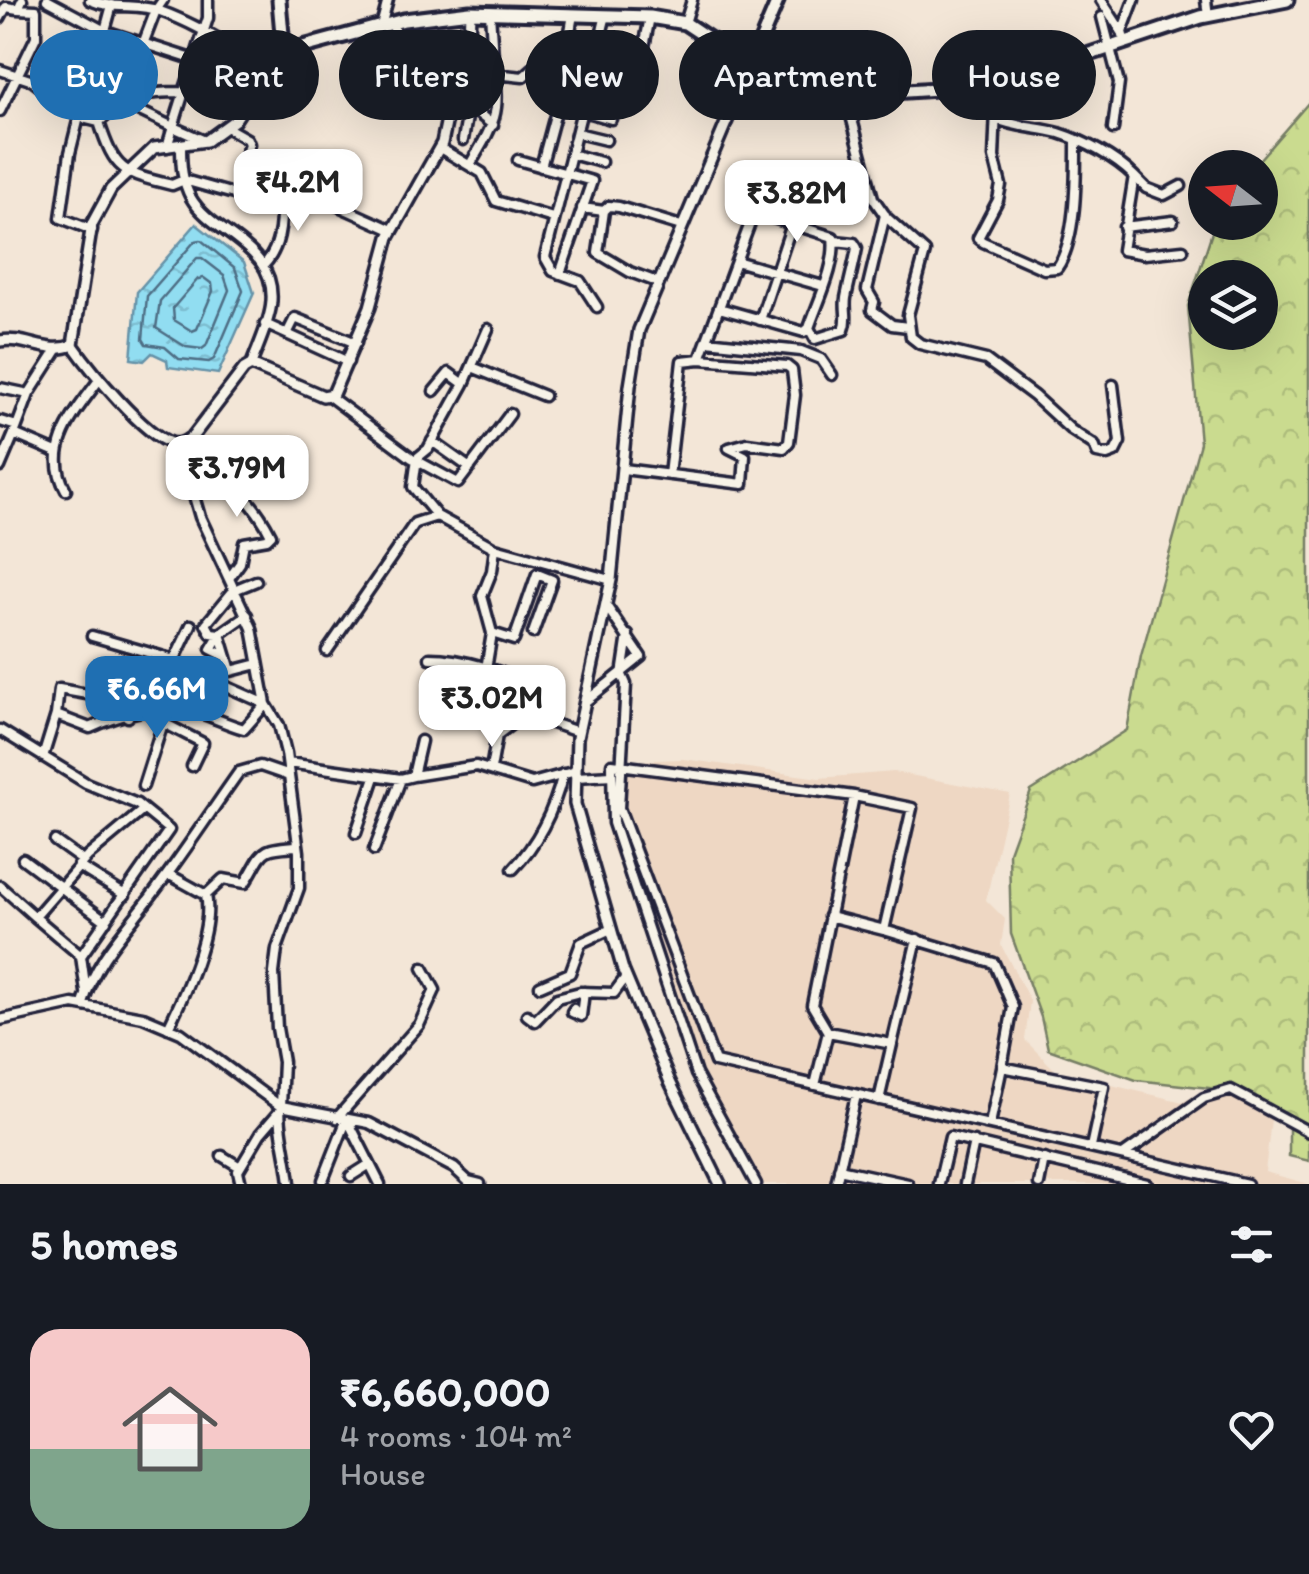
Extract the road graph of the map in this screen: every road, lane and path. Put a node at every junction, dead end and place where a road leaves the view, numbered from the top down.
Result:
1 (90, 0) edge
2 (163, 0) edge
3 (208, 0) edge
4 (279, 0) edge
5 (388, 0) edge
6 (692, 0) edge
7 (778, 0) edge
8 (1101, 0) edge
9 (1134, 0) edge
10 (1206, 0) edge
11 (1287, 0) edge
12 (51, 3) edge
13 (20, 4) edge
14 (108, 4) edge
15 (36, 10) junction
16 (156, 10) junction
17 (470, 12) junction
18 (490, 12) junction
19 (573, 14) junction
20 (606, 15) junction
21 (1208, 16) junction
22 (650, 17) junction
23 (1102, 17) dead end
24 (0, 18) edge
25 (685, 23) junction
26 (387, 24) junction
27 (103, 30) edge
28 (105, 30) edge
29 (149, 30) edge
30 (204, 30) joint
31 (282, 30) edge
32 (389, 30) edge
33 (468, 30) edge
34 (492, 30) edge
35 (571, 30) edge
36 (603, 30) edge
37 (647, 30) edge
38 (696, 30) edge
39 (765, 30) edge
40 (1124, 37) junction
41 (319, 43) edge
42 (1112, 47) junction
43 (1096, 52) edge
44 (0, 70) edge
45 (18, 74) junction
46 (30, 80) edge
47 (0, 111) edge
48 (178, 111) edge
49 (78, 120) edge
50 (91, 120) edge
51 (158, 120) edge
52 (235, 120) edge
53 (446, 120) edge
54 (466, 120) edge
55 (488, 120) edge
56 (494, 120) edge
57 (554, 120) edge
58 (581, 120) edge
59 (727, 120) edge
60 (852, 120) edge
61 (997, 120) edge
62 (999, 120) edge
63 (99, 122) joint
64 (493, 125) junction
65 (173, 127) junction
66 (226, 127) junction
67 (1113, 128) dead end
68 (578, 133) junction
69 (463, 140) dead end
70 (606, 140) dead end
71 (206, 141) junction
72 (1076, 141) junction
73 (181, 146) junction
74 (167, 147) junction
75 (440, 148) junction
76 (571, 154) junction
77 (518, 160) dead end
78 (601, 162) dead end
79 (471, 163) junction
80 (541, 167) junction
81 (129, 172) junction
82 (566, 173) junction
83 (1134, 176) junction
84 (184, 180) junction
85 (1181, 186) dead end
86 (270, 204) junction
87 (334, 204) junction
88 (582, 208) junction
89 (604, 211) junction
90 (885, 215) junction
91 (553, 218) junction
92 (1173, 221) dead end
93 (792, 224) junction
94 (681, 226) junction
95 (1124, 227) junction
96 (92, 230) junction
97 (392, 230) junction
98 (835, 242) junction
99 (878, 250) junction
100 (1183, 250) dead end
101 (856, 253) junction
102 (736, 261) junction
103 (263, 266) junction
104 (776, 272) junction
105 (560, 274) junction
106 (657, 282) junction
107 (823, 286) junction
108 (597, 307) dead end
109 (719, 308) junction
110 (760, 320) junction
111 (265, 324) junction
112 (908, 326) junction
113 (809, 328) junction
114 (488, 329) dead end
115 (287, 334) junction
116 (823, 338) junction
117 (707, 341) junction
118 (1, 342) edge
119 (356, 342) junction
120 (73, 345) junction
121 (57, 350) junction
122 (820, 358) junction
123 (700, 359) junction
124 (348, 362) junction
125 (251, 365) junction
126 (472, 367) junction
127 (832, 375) dead end
128 (99, 380) junction
129 (464, 384) junction
130 (1112, 385) dead end
131 (0, 388) edge
132 (434, 391) dead end
133 (29, 394) junction
134 (329, 396) junction
135 (544, 396) dead end
136 (510, 414) dead end
137 (0, 420) edge
138 (16, 430) junction
139 (432, 441) junction
140 (180, 444) junction
141 (56, 452) junction
142 (417, 458) junction
143 (0, 466) edge
144 (470, 468) junction
145 (622, 469) junction
146 (188, 474) junction
147 (669, 474) junction
148 (66, 490) dead end
149 (437, 516) junction
150 (494, 548) junction
151 (541, 562) junction
152 (537, 574) junction
153 (230, 577) junction
154 (611, 580) junction
155 (256, 581) dead end
156 (234, 590) junction
157 (607, 607) junction
158 (247, 616) junction
159 (191, 625) dead end
160 (533, 632) dead end
161 (492, 633) junction
162 (220, 634) junction
163 (628, 635) junction
164 (92, 636) dead end
165 (326, 651) dead end
166 (430, 658) dead end
167 (173, 663) junction
168 (258, 664) junction
169 (486, 669) junction
170 (622, 676) junction
171 (585, 702) junction
172 (266, 704) junction
173 (163, 706) junction
174 (147, 711) junction
175 (56, 715) junction
176 (128, 717) junction
177 (534, 718) junction
178 (164, 724) junction
179 (0, 730) edge
180 (578, 732) junction
181 (421, 740) dead end
182 (43, 757) junction
183 (288, 763) junction
184 (621, 765) junction
185 (192, 766) dead end
186 (491, 769) junction
187 (564, 774) junction
188 (576, 774) junction
189 (612, 775) junction
190 (289, 776) junction
191 (375, 776) junction
192 (413, 776) junction
193 (401, 779) junction
194 (143, 786) dead end
195 (854, 796) junction
196 (142, 810) junction
197 (356, 834) dead end
198 (55, 841) dead end
199 (298, 846) junction
200 (374, 850) dead end
201 (23, 859) dead end
202 (81, 864) junction
203 (513, 869) dead end
204 (168, 874) junction
205 (0, 886) edge
206 (60, 886) junction
207 (124, 895) junction
208 (206, 895) junction
209 (828, 916) junction
210 (35, 917) junction
211 (106, 920) junction
212 (611, 929) junction
213 (884, 930) junction
214 (917, 939) junction
215 (80, 956) junction
216 (423, 968) dead end
217 (626, 977) junction
218 (540, 986) dead end
219 (584, 992) junction
220 (86, 994) junction
221 (83, 1004) junction
222 (574, 1009) dead end
223 (527, 1014) dead end
224 (0, 1020) edge
225 (168, 1028) junction
226 (828, 1032) junction
227 (892, 1044) junction
228 (1002, 1067) junction
229 (815, 1085) junction
230 (856, 1095) junction
231 (879, 1100) junction
232 (279, 1110) junction
233 (342, 1118) junction
234 (990, 1124) junction
235 (1309, 1132) edge
236 (974, 1142) junction
237 (1091, 1147) junction
238 (1123, 1155) junction
239 (222, 1156) dead end
240 (1044, 1159) junction
241 (370, 1164) junction
242 (240, 1167) junction
243 (840, 1169) junction
244 (351, 1176) dead end
245 (1110, 1179) edge
246 (323, 1180) dead end
247 (1141, 1183) edge
248 (241, 1184) edge
249 (290, 1184) edge
250 (380, 1184) edge
251 (480, 1184) edge
252 (720, 1184) edge
253 (756, 1184) edge
254 (836, 1184) edge
255 (908, 1184) edge
256 (939, 1184) edge
257 (965, 1184) edge
258 (1038, 1184) edge
259 (1247, 1184) edge

1 - 14 street
2 - 16 street
3 - 30 street
4 - 31 main road
5 - 26 street
6 - 25 street
7 - 39 main road
8 - 40 street
9 - 40 street
10 - 21 street
11 - 21 main road
12 - 15 street
12 - 27 street
13 - 15 street
13 - 24 street
14 - 16 street
14 - 28 street
15 - 45 street
16 - 29 street
16 - 30 street
17 - 18 main road
17 - 26 main road
17 - 33 street
18 - 19 main road
18 - 34 street
19 - 20 main road
19 - 35 street
20 - 22 main road
20 - 36 street
21 - 40 main road
22 - 25 main road
22 - 37 street
23 - 42 street
25 - 38 main road
26 - 32 street
26 - 41 main road
40 - 42 main road
42 - 43 main road
42 - 67 street
44 - 45 street
45 - 46 street
45 - 47 street
48 - 65 street
49 - 96 street
50 - 63 street
51 - 65 street
52 - 66 street
53 - 75 street
54 - 69 street
55 - 64 street
56 - 64 street
57 - 80 street
58 - 68 street
59 - 94 street
60 - 90 street
61 - 72 street
62 - 72 street
63 - 81 street
64 - 79 street
65 - 71 street
65 - 74 street
66 - 71 street
66 - 87 street
68 - 70 street
68 - 76 street
71 - 73 street
72 - 83 street
73 - 74 street
73 - 84 street
74 - 81 street
75 - 79 street
75 - 97 street
76 - 78 street
76 - 82 street
77 - 80 street
79 - 91 street
80 - 82 street
81 - 84 street
81 - 96 street
82 - 88 street
82 - 91 street
83 - 85 street
83 - 95 street
84 - 86 street
84 - 103 street
86 - 87 street
86 - 103 street
87 - 97 street
88 - 89 street
88 - 105 street
89 - 94 street
89 - 106 street
90 - 99 street
90 - 112 street
91 - 105 street
92 - 95 street
93 - 98 street
93 - 102 street
93 - 104 street
94 - 106 street
95 - 100 street
96 - 120 street
97 - 119 street
98 - 101 street
98 - 107 street
99 - 101 street
99 - 112 street
101 - 116 street
102 - 104 street
102 - 109 street
103 - 111 street
104 - 107 street
104 - 110 street
105 - 108 street
106 - 145 street
107 - 113 street
109 - 110 street
109 - 117 street
110 - 113 street
111 - 115 street
111 - 125 street
112 - 130 street
113 - 116 street
114 - 126 street
115 - 119 street
115 - 124 street
116 - 122 street
117 - 122 street
117 - 123 street
118 - 121 street
119 - 124 street
120 - 121 street
120 - 128 street
121 - 133 street
122 - 127 street
123 - 147 street
123 - 147 street
124 - 134 street
125 - 134 street
125 - 140 street
126 - 129 street
126 - 135 street
128 - 140 street
128 - 141 street
129 - 132 street
129 - 139 street
131 - 133 street
133 - 138 street
134 - 142 street
136 - 144 street
137 - 138 street
138 - 141 street
138 - 143 street
139 - 142 street
139 - 144 street
140 - 146 street
141 - 148 street
142 - 144 street
142 - 149 street
145 - 147 street
145 - 154 street
146 - 153 street
146 - 153 street
149 - 150 street
149 - 165 street
150 - 151 street
150 - 161 street
151 - 152 street
151 - 154 street
152 - 160 street
152 - 161 street
153 - 156 street
154 - 157 street
155 - 156 street
156 - 158 street
156 - 162 street
157 - 163 street
157 - 171 street
158 - 162 street
158 - 168 street
159 - 167 street
161 - 169 street
162 - 168 street
163 - 170 street
163 - 170 street
164 - 167 street
166 - 169 street
167 - 172 street
167 - 173 street
168 - 172 street
169 - 177 street
170 - 171 street
170 - 184 street
171 - 180 street
172 - 173 street
172 - 183 street
173 - 174 street
174 - 176 street
174 - 178 street
175 - 176 street
175 - 176 street
175 - 182 street
177 - 180 street
177 - 186 street
178 - 185 street
178 - 194 street
179 - 182 street
180 - 188 street
181 - 192 street
182 - 196 street
183 - 190 street
183 - 191 street
184 - 189 street
184 - 195 street
184 - 229 street
186 - 187 street
186 - 192 street
187 - 188 street
187 - 203 street
188 - 189 street
188 - 212 street
189 - 253 street
190 - 199 street
190 - 204 street
191 - 193 street
191 - 197 street
192 - 193 street
193 - 200 street
195 - 209 street
195 - 213 street
196 - 202 street
196 - 207 street
198 - 202 street
199 - 208 street
199 - 232 street
201 - 206 street
202 - 206 street
202 - 207 street
204 - 208 street
204 - 220 street
205 - 210 street
206 - 210 street
206 - 211 street
207 - 211 street
208 - 225 street
209 - 213 street
209 - 226 street
210 - 215 street
211 - 215 street
212 - 217 street
212 - 218 street
213 - 214 street
214 - 227 street
214 - 228 street
215 - 220 street
216 - 233 street
217 - 219 street
217 - 252 street
219 - 222 street
219 - 223 street
220 - 221 street
221 - 224 street
221 - 225 street
225 - 232 street
226 - 227 street
226 - 229 street
227 - 231 street
228 - 234 street
228 - 237 street
229 - 230 street
230 - 231 street
230 - 243 street
231 - 234 street
232 - 233 street
232 - 242 street
232 - 249 street
233 - 241 street
233 - 246 street
233 - 251 street
234 - 237 street
235 - 238 street
236 - 240 street
236 - 256 street
236 - 257 street
237 - 238 street
238 - 259 street
239 - 242 street
240 - 245 street
240 - 258 street
241 - 244 street
241 - 250 street
242 - 248 street
243 - 254 street
243 - 255 street
245 - 247 street

